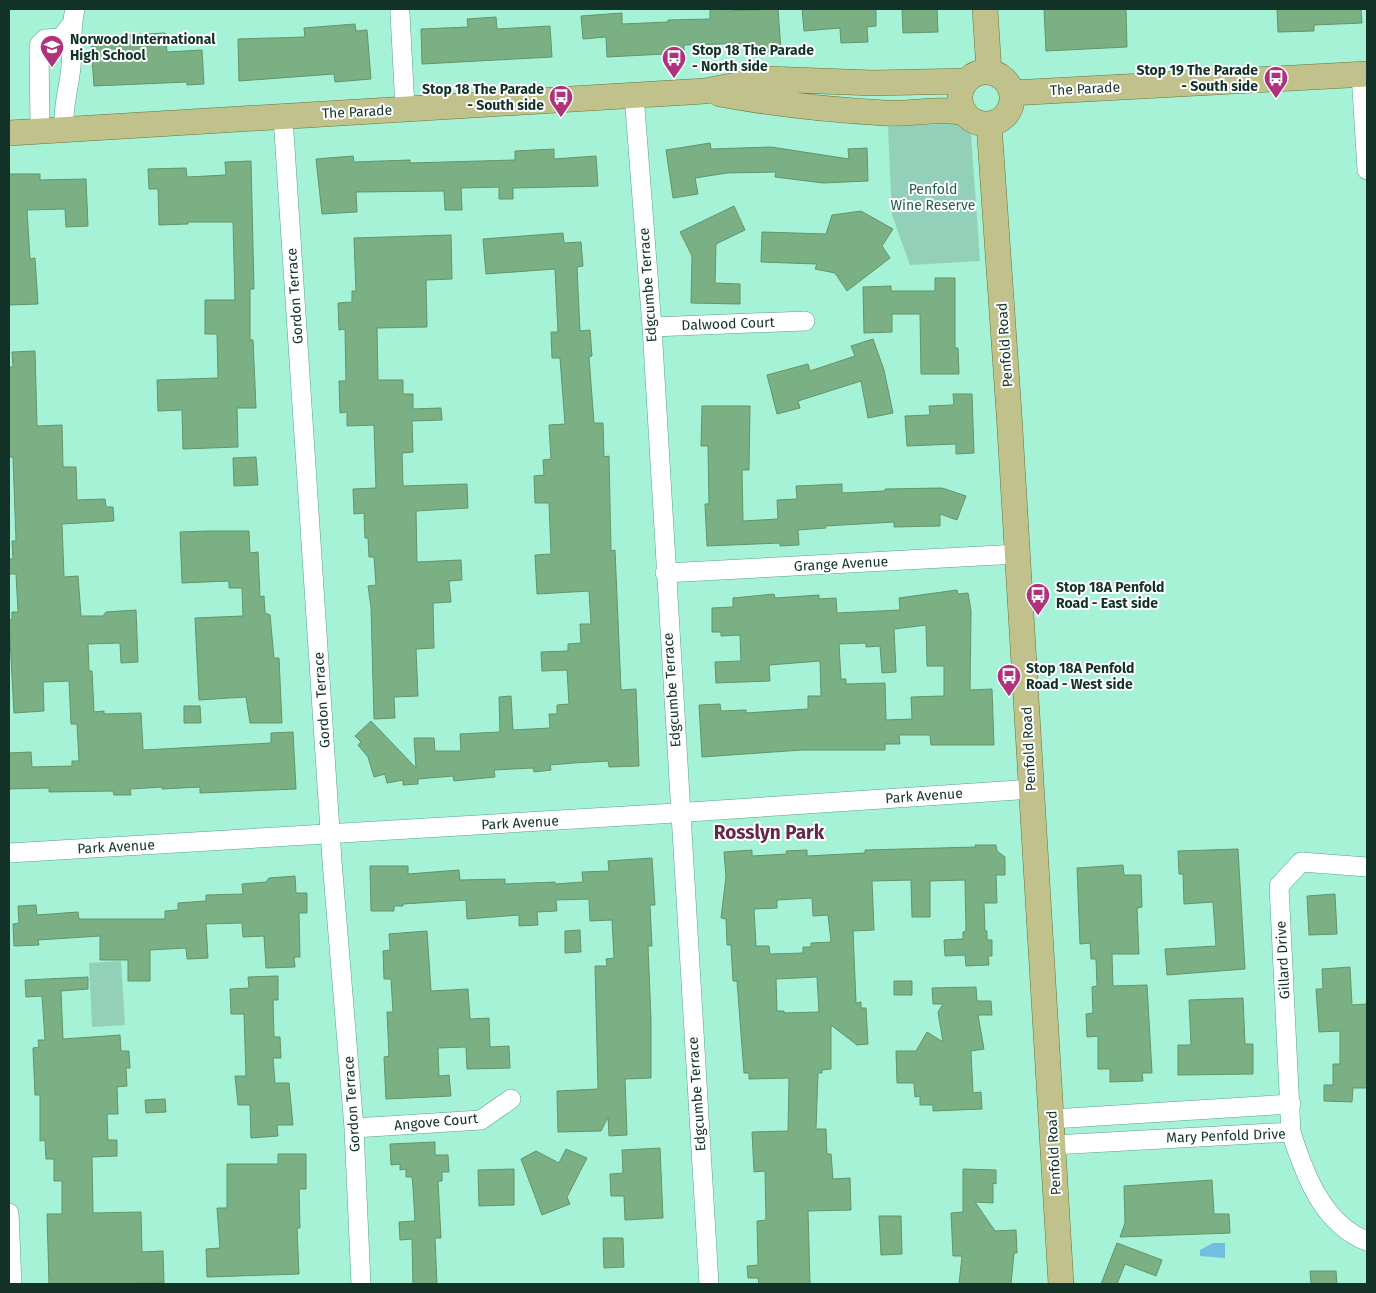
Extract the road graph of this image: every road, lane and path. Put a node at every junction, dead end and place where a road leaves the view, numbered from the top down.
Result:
1 (985, 9) edge
2 (400, 13) dead end
3 (73, 17) edge
4 (989, 72) junction
5 (1364, 74) edge
6 (966, 81) junction
7 (705, 91) junction
8 (1012, 94) junction
9 (634, 95) junction
10 (405, 109) junction
11 (965, 113) junction
12 (283, 116) junction
13 (990, 124) junction
14 (52, 131) junction
15 (9, 133) edge
16 (1367, 170) edge
17 (805, 320) dead end
18 (652, 327) junction
19 (1018, 554) junction
20 (665, 573) junction
21 (1032, 789) junction
22 (680, 813) junction
23 (330, 834) junction
24 (9, 854) edge
25 (1367, 866) edge
26 (511, 1099) dead end
27 (1291, 1104) junction
28 (1052, 1119) junction
29 (354, 1128) junction
30 (1291, 1132) junction
31 (1053, 1145) junction
32 (9, 1213) edge
33 (1367, 1241) edge
34 (12, 1284) edge
35 (361, 1284) edge
36 (709, 1284) edge
37 (1061, 1284) edge

1 - 4 main road
2 - 10 street
3 - 14 street
3 - 14 street
4 - 6 main road
4 - 8 main road
5 - 8 main road, The Parade
5 - 16 street
6 - 7 main road, The Parade
6 - 11 main road
7 - 9 main road, The Parade
7 - 11 main road, The Parade
8 - 13 main road
9 - 10 main road, The Parade
9 - 18 street, Edgcumbe Terrace
10 - 12 main road, The Parade
11 - 13 main road
12 - 14 main road, The Parade
12 - 23 street, Gordon Terrace
13 - 19 main road, Penfold Road
14 - 15 main road, The Parade
17 - 18 street, Dalwood Court
18 - 20 street, Edgcumbe Terrace
19 - 20 street, Grange Avenue
19 - 21 main road, Penfold Road
20 - 22 street, Edgcumbe Terrace
21 - 22 street, Park Avenue
21 - 28 main road, Penfold Road
22 - 23 street, Park Avenue
22 - 36 street, Edgcumbe Terrace
23 - 24 street, Park Avenue
23 - 29 street, Gordon Terrace
25 - 27 street, Gillard Drive
26 - 29 street, Angove Court
27 - 28 street, Mary Penfold Drive
27 - 30 street, Gillard Drive
28 - 31 main road, Penfold Road
29 - 35 street, Gordon Terrace
30 - 31 street, Mary Penfold Drive
30 - 33 street, Mary Penfold Drive
31 - 37 main road, Penfold Road
32 - 34 street

